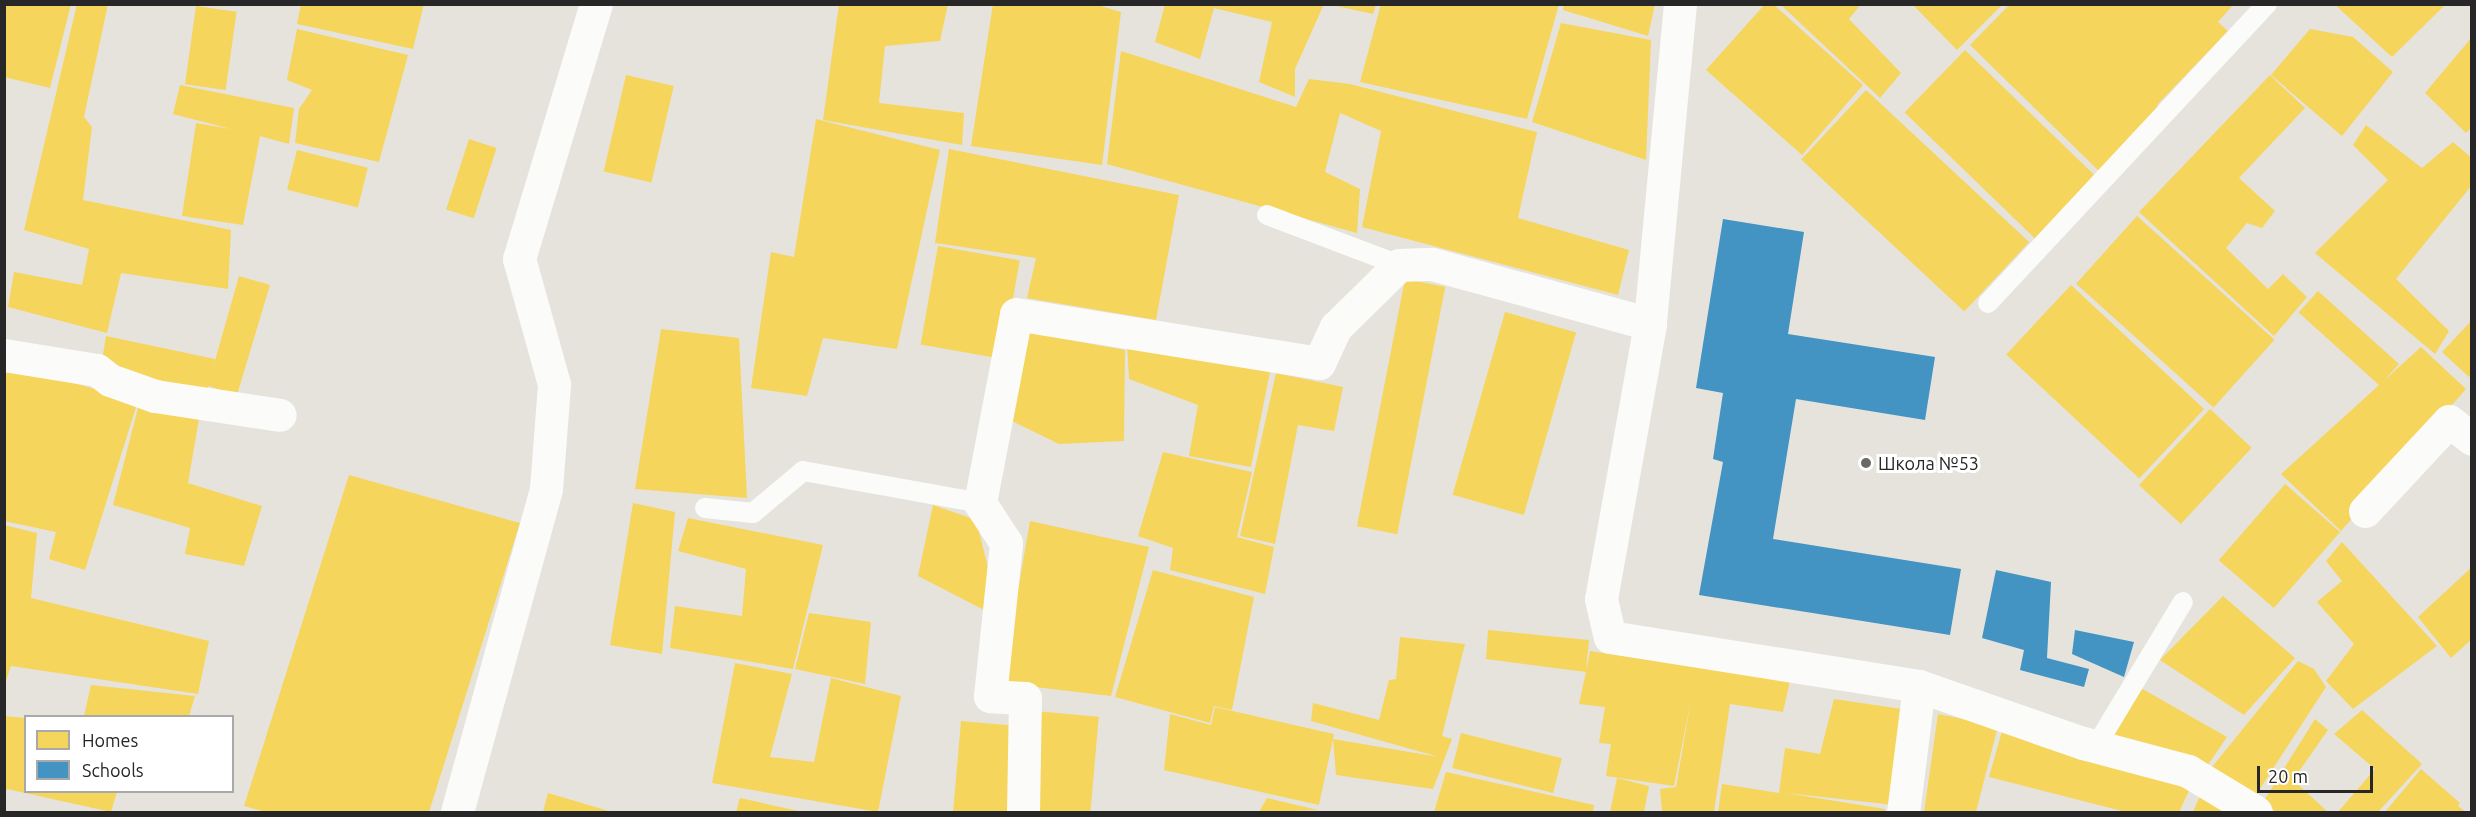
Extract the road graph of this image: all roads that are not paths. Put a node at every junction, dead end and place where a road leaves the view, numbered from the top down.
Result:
1 (596, 4) edge
2 (1680, 4) edge
3 (2267, 4) edge
4 (1267, 215) dead end
5 (1399, 265) junction
6 (1988, 303) dead end
7 (1650, 324) junction
8 (4, 355) edge
9 (280, 415) dead end
10 (2472, 439) edge
11 (980, 503) junction
12 (705, 508) dead end
13 (2365, 511) dead end
14 (2182, 602) dead end
15 (1919, 686) junction
16 (2096, 746) junction
17 (457, 813) edge
18 (1023, 813) edge
19 (1904, 813) edge
20 (2256, 813) edge

1 - 17 street
2 - 7 street
3 - 6 lane
4 - 5 lane
5 - 7 street
5 - 11 street
7 - 15 street
8 - 9 street
10 - 13 street
11 - 12 lane
11 - 18 street
14 - 16 lane
15 - 16 street
15 - 19 street
16 - 20 street

